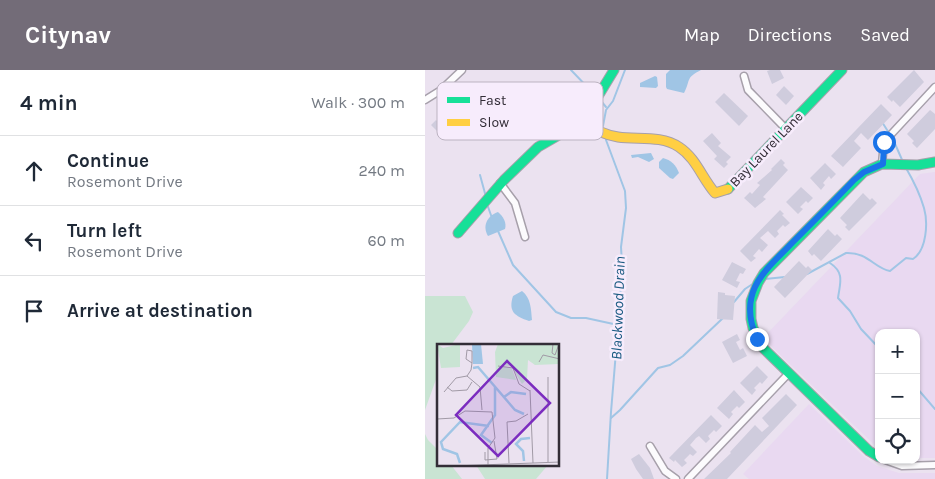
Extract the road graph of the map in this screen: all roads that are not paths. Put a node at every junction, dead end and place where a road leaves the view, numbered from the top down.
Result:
1 (462, 70) edge
2 (614, 70) edge
3 (842, 70) edge
4 (744, 76) dead end
5 (449, 82) edge
6 (935, 87) edge
7 (603, 88) edge
8 (437, 92) edge
9 (425, 100) edge
10 (786, 129) junction
11 (603, 133) edge
12 (551, 140) edge
13 (933, 160) edge
14 (883, 164) junction
15 (501, 183) junction
16 (458, 233) dead end
17 (525, 237) dead end
18 (789, 373) junction
19 (650, 446) dead end
20 (875, 455) edge
21 (896, 464) edge
22 (935, 465) edge
23 (676, 479) edge
24 (688, 479) edge

1 - 5 street
2 - 7 street
3 - 10 street, Bay Laurel Lane
4 - 10 street
6 - 14 street
8 - 9 street
10 - 11 street, Bay Laurel Lane
12 - 15 street
13 - 14 street
14 - 18 street
15 - 16 street
15 - 17 street
18 - 20 street
18 - 24 street
19 - 23 street
21 - 22 street

